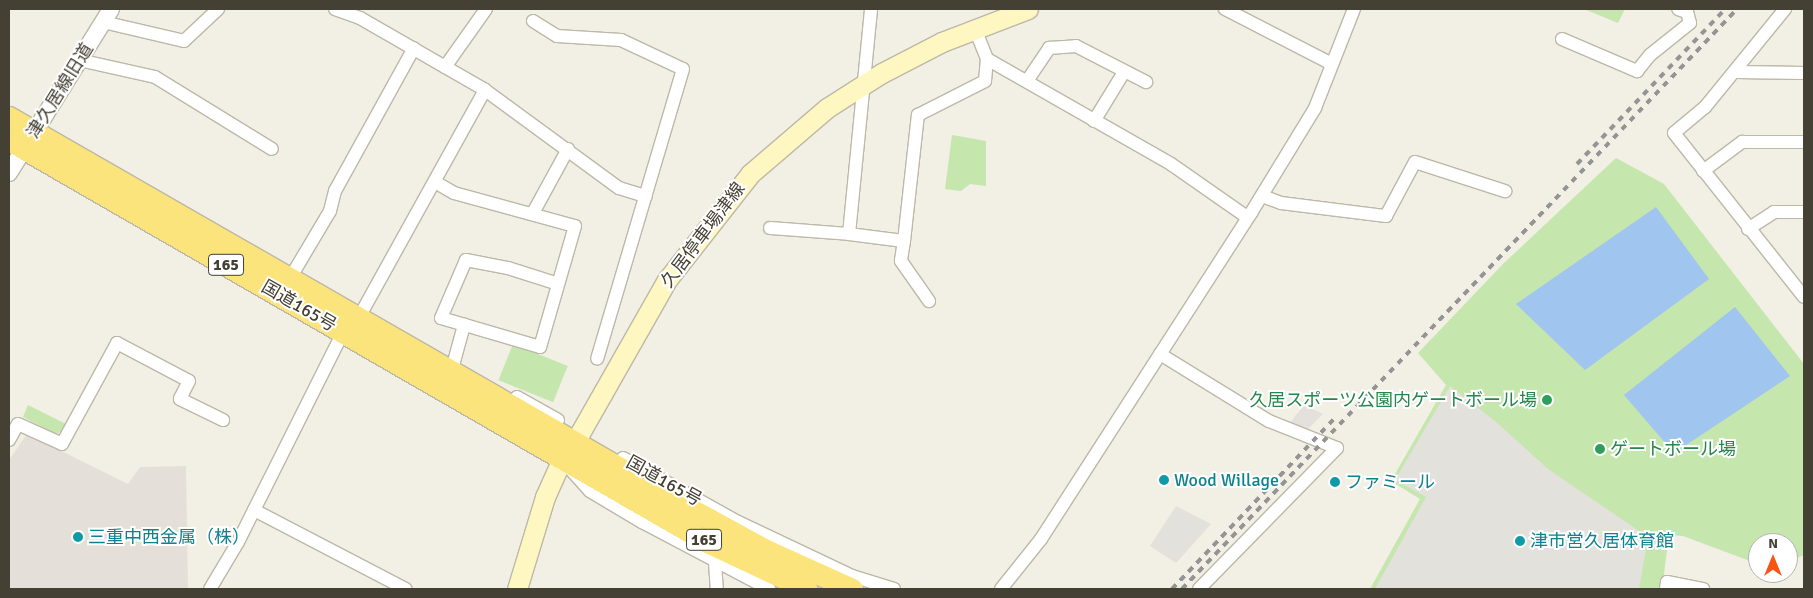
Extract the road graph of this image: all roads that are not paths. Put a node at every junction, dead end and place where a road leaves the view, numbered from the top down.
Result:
1 (218, 9) edge
2 (335, 9) edge
3 (486, 9) edge
4 (871, 9) edge
5 (1028, 9) edge
6 (1225, 9) edge
7 (1354, 9) edge
8 (1678, 9) edge
9 (1786, 9) edge
10 (107, 15) edge
11 (534, 21) dead end
12 (975, 29) junction
13 (1562, 39) dead end
14 (414, 48) junction
15 (987, 59) junction
16 (79, 60) junction
17 (1332, 64) junction
18 (445, 67) junction
19 (1124, 72) junction
20 (1737, 72) junction
21 (1804, 73) edge
22 (1027, 81) junction
23 (1146, 82) dead end
24 (863, 84) junction
25 (485, 90) junction
26 (9, 117) edge
27 (1094, 121) junction
28 (22, 140) edge
29 (1804, 142) edge
30 (272, 149) dead end
31 (568, 149) junction
32 (1703, 171) junction
33 (9, 173) edge
34 (435, 182) junction
35 (1505, 191) dead end
36 (646, 196) junction
37 (1262, 196) junction
38 (1804, 212) edge
39 (533, 213) junction
40 (1247, 217) junction
41 (770, 228) dead end
42 (1748, 229) junction
43 (849, 234) junction
44 (904, 241) junction
45 (289, 280) junction
46 (1789, 281) junction
47 (1804, 282) edge
48 (558, 284) junction
49 (1804, 297) edge
50 (929, 301) dead end
51 (464, 325) junction
52 (351, 326) junction
53 (1160, 354) junction
54 (597, 359) dead end
55 (445, 367) junction
56 (223, 420) dead end
57 (577, 437) junction
58 (9, 440) edge
59 (562, 459) junction
60 (254, 510) junction
61 (715, 563) junction
62 (210, 589) edge
63 (406, 589) edge
64 (516, 589) edge
65 (717, 589) edge
66 (769, 589) edge
67 (807, 589) edge
68 (852, 589) edge
69 (894, 589) edge
70 (1001, 589) edge
71 (1199, 589) edge
72 (1666, 589) edge
73 (1703, 589) edge

1 - 10 street
2 - 14 street
3 - 18 street
4 - 24 street
5 - 12 main road, 久居停車場津線
6 - 17 street
7 - 17 street
8 - 13 street
9 - 20 street
10 - 16 street, 津久居線旧道
11 - 36 street
12 - 15 street
12 - 24 main road, 久居停車場津線
14 - 18 street
14 - 45 street
15 - 22 street
15 - 44 street
16 - 28 street, 津久居線旧道
16 - 30 street
17 - 37 street
18 - 25 street
19 - 22 street
19 - 23 street
19 - 27 street
20 - 21 street
20 - 32 street
22 - 27 street
24 - 43 street
24 - 57 main road, 久居停車場津線
25 - 31 street
25 - 34 street
26 - 28 highway, 国道165号 / 165
27 - 40 street
28 - 33 street, 津久居線旧道
28 - 45 highway, 国道165号 / 165
28 - 52 highway, 国道165号 / 165
29 - 32 street
31 - 36 street
31 - 39 street
32 - 42 street
34 - 39 street
34 - 52 street
35 - 37 street
36 - 54 street
37 - 40 street
38 - 42 street
39 - 48 street
40 - 53 street
41 - 43 street
42 - 46 street
43 - 44 street
44 - 50 street
45 - 52 highway, 国道165号 / 165
46 - 47 street
46 - 49 street
48 - 51 street
48 - 51 street
51 - 55 street
52 - 55 highway, 国道165号 / 165
52 - 59 highway, 国道165号 / 165
52 - 60 street
53 - 70 street
53 - 71 street
55 - 57 highway, 国道165号 / 165
56 - 58 street
57 - 59 main road, 久居停車場津線
57 - 68 highway, 国道165号 / 165
57 - 69 street, 国道165号 / 165
59 - 61 street, 国道165号 / 165
59 - 64 main road, 久居停車場津線
59 - 67 highway, 国道165号 / 165
60 - 62 street
60 - 63 street
61 - 65 street
61 - 66 street, 国道165号 / 165
72 - 73 street

